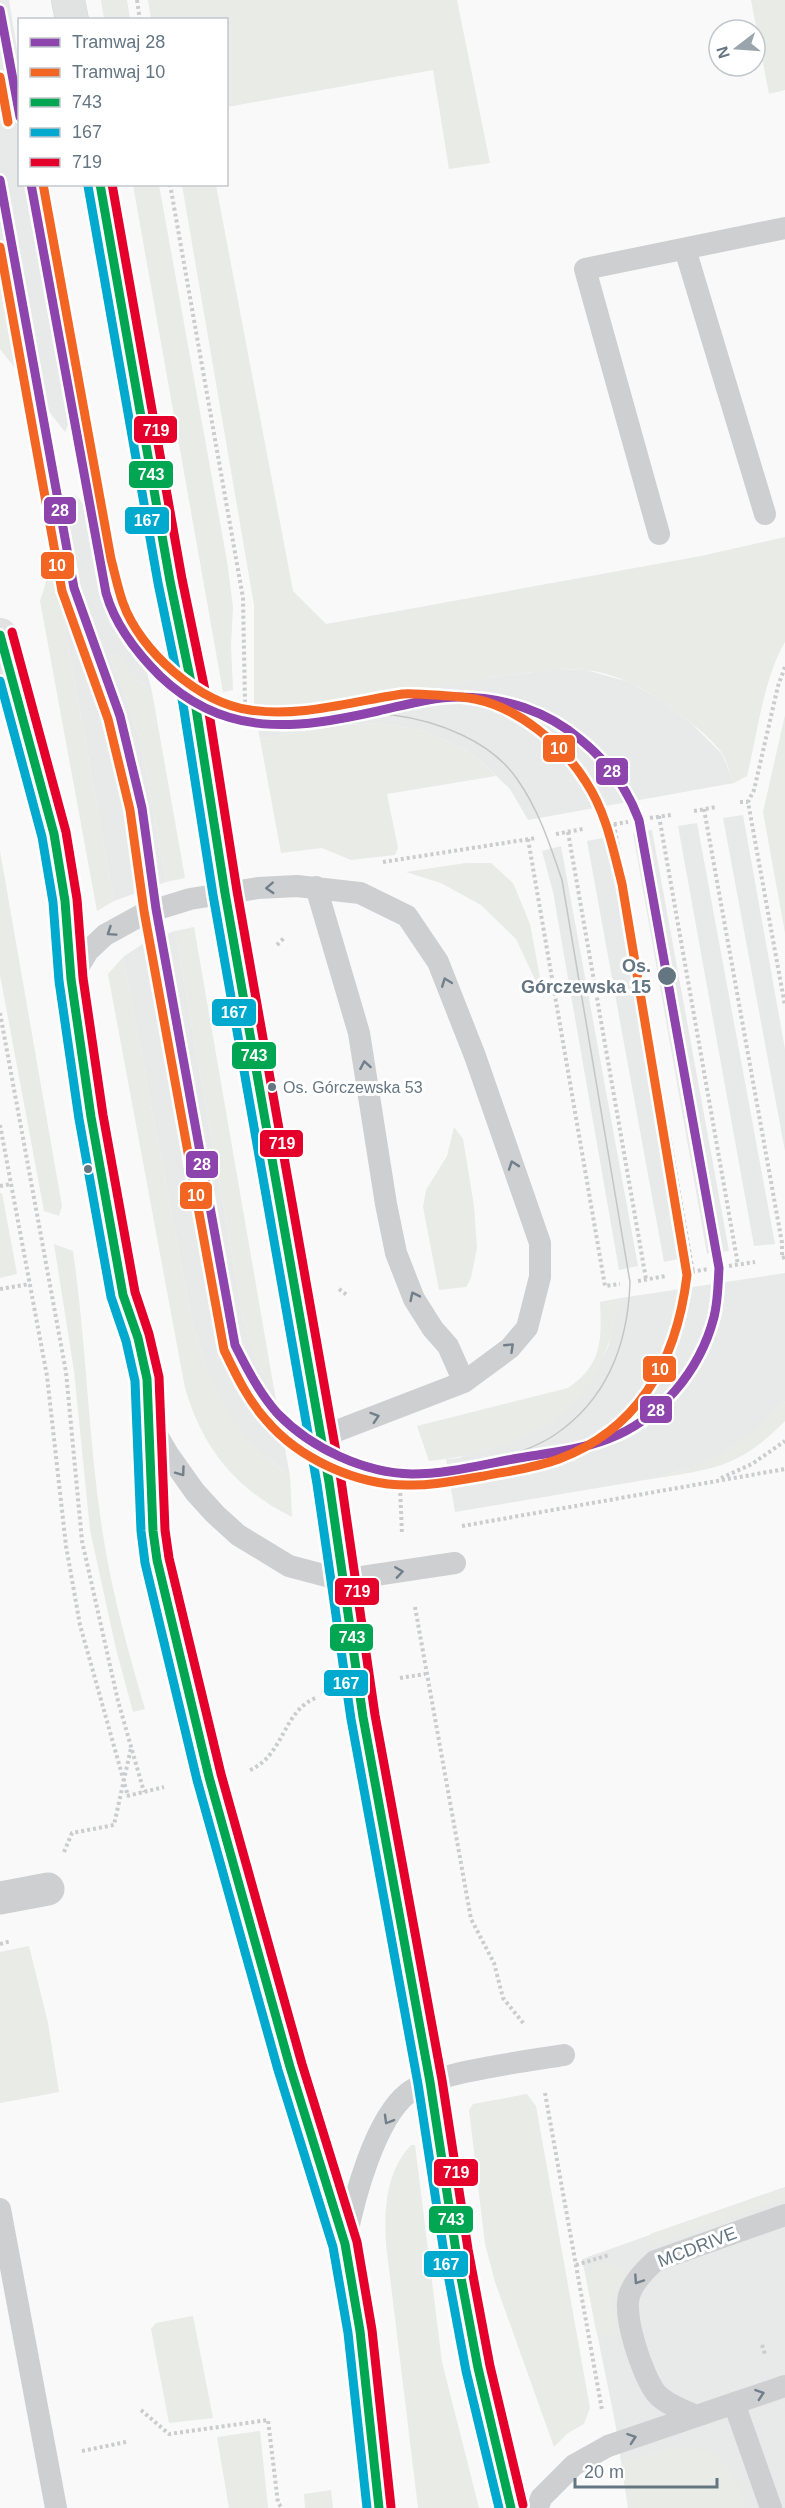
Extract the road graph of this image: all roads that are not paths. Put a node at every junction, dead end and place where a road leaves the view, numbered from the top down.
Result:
1 (68, 0) edge
2 (72, 18) edge
3 (100, 186) edge
4 (785, 228) edge
5 (685, 249) junction
6 (765, 514) dead end
7 (659, 534) dead end
8 (0, 635) edge
9 (316, 887) junction
10 (225, 893) junction
11 (71, 979) junction
12 (464, 1382) junction
13 (150, 1423) junction
14 (321, 1437) junction
15 (455, 1563) dead end
16 (342, 1580) junction
17 (48, 1889) dead end
18 (0, 1898) edge
19 (564, 2055) dead end
20 (430, 2082) junction
21 (0, 2209) edge
22 (785, 2215) edge
23 (345, 2244) junction
24 (785, 2386) edge
25 (734, 2403) junction
26 (696, 2416) junction
27 (56, 2508) edge
28 (379, 2508) edge
29 (511, 2508) edge
30 (538, 2508) edge
31 (771, 2508) edge

1 - 2 main road
3 - 10 main road
4 - 5 lane
5 - 6 lane
5 - 7 lane
8 - 11 main road
9 -> 10 lane
12 -> 9 lane
12 -> 9 lane
10 -> 11 lane
10 - 14 main road
11 - 13 main road
14 -> 12 lane
13 -> 16 lane
13 - 23 main road
14 - 16 main road
16 -> 15 lane
16 - 20 main road
17 - 18 street
19 - 20 lane
20 -> 23 lane
20 - 29 main road
21 - 27 lane
22 -> 26 lane, MCDRIVE
23 - 28 main road
25 -> 24 lane
25 - 26 lane
25 - 31 lane
30 -> 26 lane

